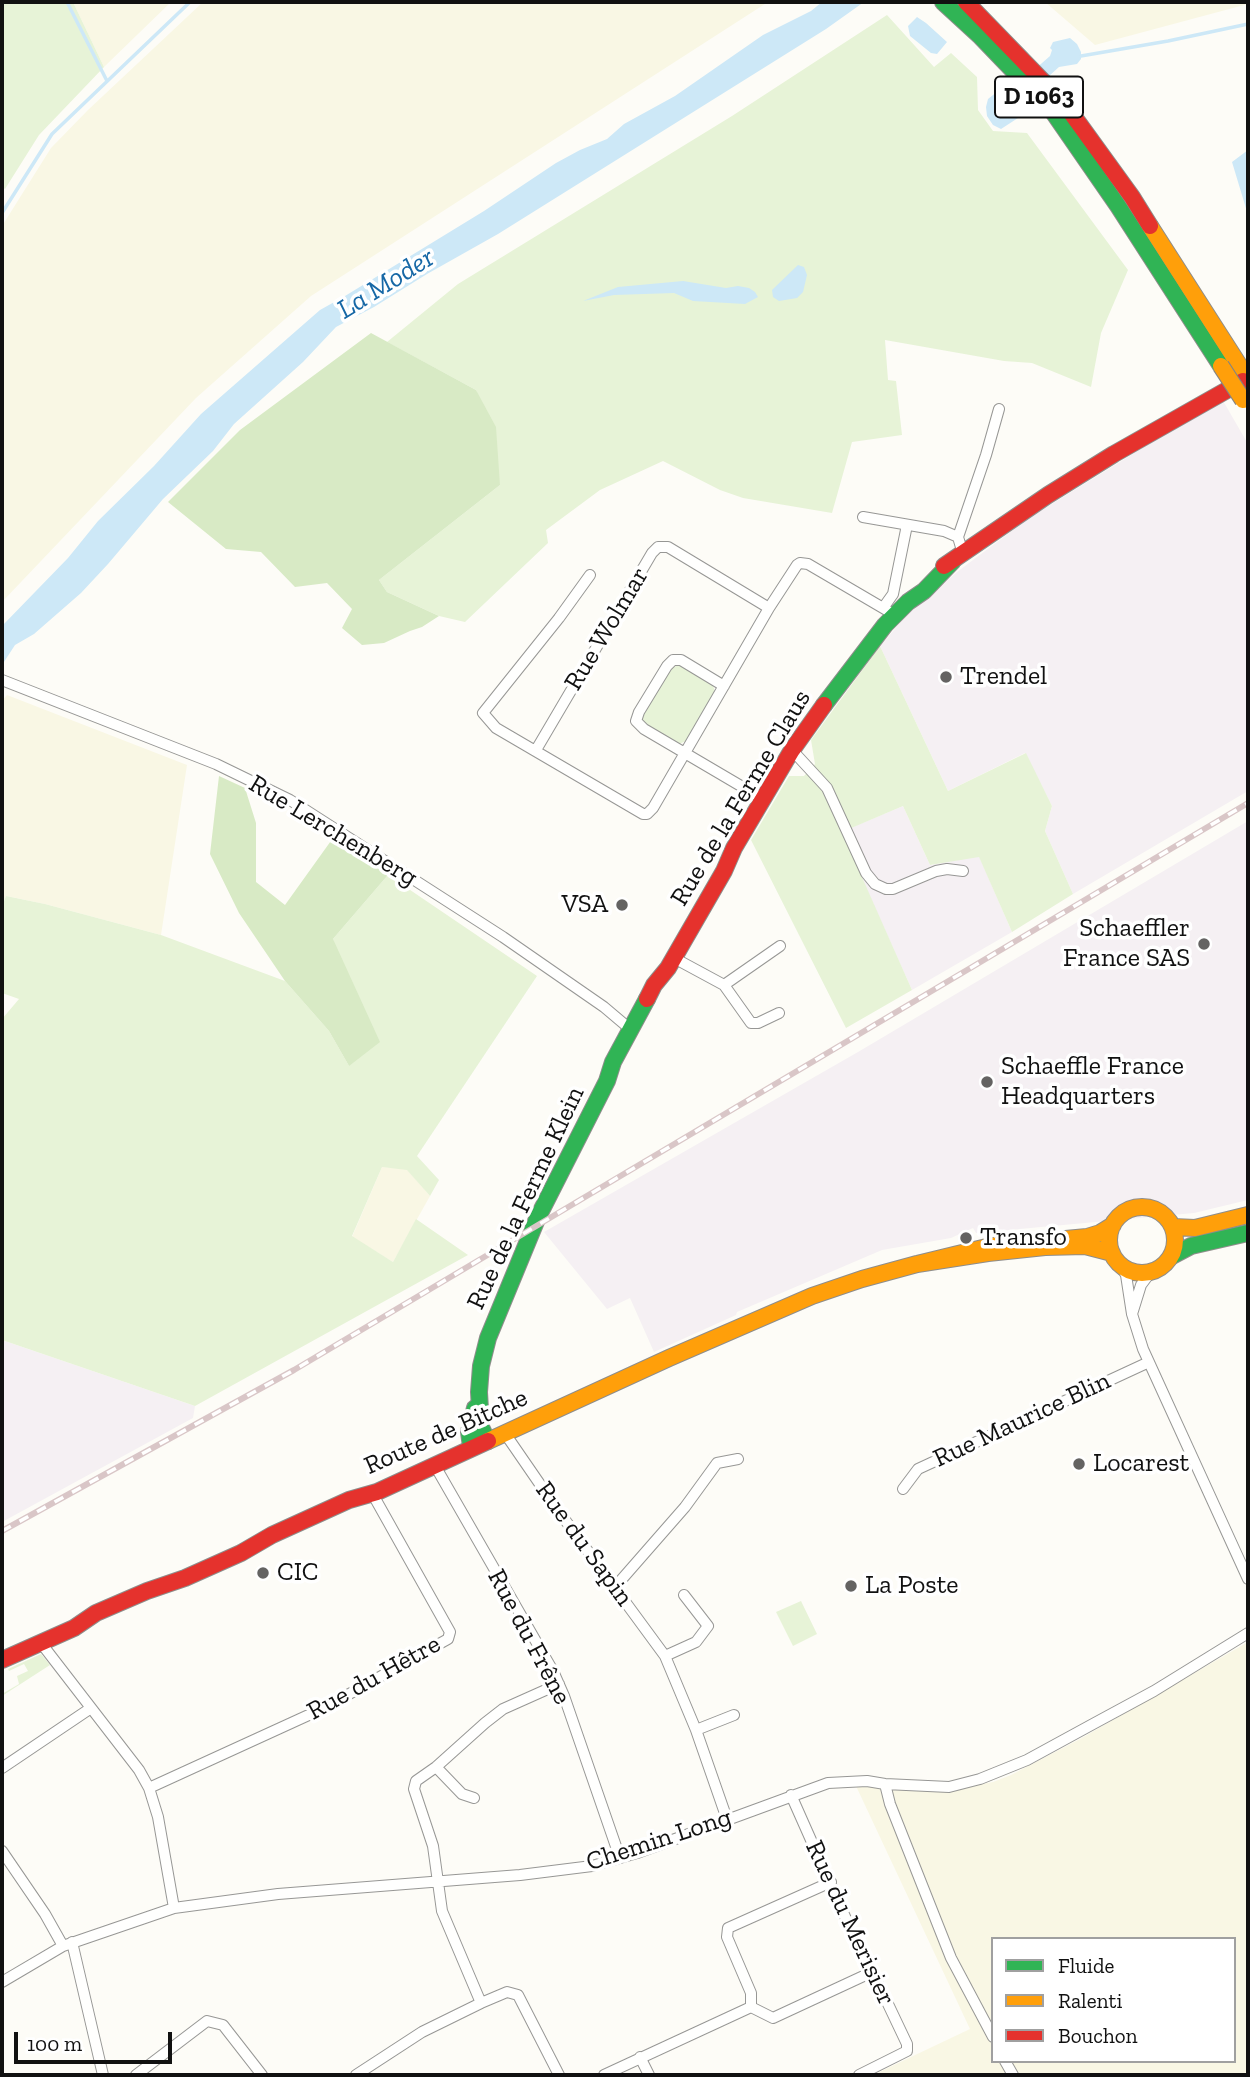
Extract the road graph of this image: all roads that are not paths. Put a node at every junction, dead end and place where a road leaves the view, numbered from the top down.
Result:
1 (943, 2) edge
2 (966, 2) edge
3 (1227, 362) junction
4 (1248, 379) edge
5 (1246, 404) edge
6 (999, 410) dead end
7 (863, 517) dead end
8 (907, 524) junction
9 (958, 537) junction
10 (958, 557) junction
11 (590, 575) dead end
12 (769, 608) junction
13 (889, 611) junction
14 (2, 680) edge
15 (724, 686) junction
16 (536, 750) junction
17 (792, 750) junction
18 (685, 754) junction
19 (763, 799) junction
20 (963, 871) dead end
21 (780, 946) dead end
22 (674, 958) junction
23 (724, 985) junction
24 (779, 1013) dead end
25 (633, 1024) junction
26 (1248, 1215) edge
27 (1113, 1225) junction
28 (1173, 1227) junction
29 (1248, 1233) edge
30 (1172, 1256) junction
31 (1116, 1259) junction
32 (916, 1264) junction
33 (1150, 1273) junction
34 (1132, 1314) junction
35 (1149, 1362) junction
36 (504, 1432) junction
37 (479, 1444) junction
38 (738, 1459) dead end
39 (434, 1464) junction
40 (903, 1489) dead end
41 (372, 1493) junction
42 (1248, 1579) edge
43 (615, 1587) junction
44 (684, 1595) dead end
45 (1248, 1633) edge
46 (41, 1643) junction
47 (665, 1656) junction
48 (2, 1660) edge
49 (559, 1684) junction
50 (91, 1708) junction
51 (734, 1714) dead end
52 (696, 1730) junction
53 (436, 1767) junction
54 (2, 1769) edge
55 (886, 1784) junction
56 (149, 1788) junction
57 (792, 1795) junction
58 (474, 1798) dead end
59 (727, 1819) junction
60 (2, 1851) edge
61 (620, 1858) junction
62 (437, 1882) junction
63 (831, 1882) junction
64 (174, 1908) junction
65 (68, 1944) junction
66 (870, 1973) junction
67 (2, 1982) edge
68 (481, 2003) junction
69 (751, 2007) junction
70 (991, 2033) edge
71 (640, 2057) junction
72 (103, 2075) edge
73 (136, 2075) edge
74 (261, 2075) edge
75 (356, 2075) edge
76 (559, 2075) edge
77 (604, 2075) edge
78 (649, 2075) edge
79 (859, 2075) edge

1 - 3 main road, D 1063
2 - 3 main road, D 1063
3 - 4 main road, D 1063
3 - 5 main road, D 1063, bridge
4 - 10 main road, Rue de la Ferme Claus
6 - 9 street
7 - 8 street
8 - 9 street
8 - 13 street
9 - 10 street
10 - 13 main road, Rue de la Ferme Claus
11 - 16 street
12 - 13 street
12 - 15 street
12 - 16 street, Rue Wolmar
13 - 17 main road, Rue de la Ferme Claus
14 - 25 street, Rue Lerchenberg
15 - 18 street
15 - 18 street
16 - 18 street
17 - 19 main road, Rue de la Ferme Claus
17 - 20 street
18 - 19 street
19 - 22 main road, Rue de la Ferme Claus
21 - 23 street
22 - 23 street
22 - 25 main road, Rue de la Ferme Claus
23 - 24 street
25 - 37 main road, Rue de la Ferme Klein
26 - 28 main road
27 - 28 main road
27 - 31 main road
27 - 32 main road, Route de Bitche
28 - 30 main road
29 - 30 main road
30 - 33 main road
31 - 32 main road, Route de Bitche
31 - 33 main road
31 - 34 street
32 - 36 main road, Route de Bitche
33 - 34 street
34 - 35 street
35 - 40 street, Rue Maurice Blin
35 - 42 street
36 - 37 main road, Route de Bitche
36 - 43 street, Rue du Sapin
37 - 39 main road, Route de Bitche
38 - 43 street
39 - 41 main road, Route de Bitche
39 - 49 street, Rue du Frêne
41 - 46 main road, Route de Bitche
41 - 56 street, Rue du Hêtre
43 - 47 street, Rue du Sapin
44 - 47 street
45 - 55 street, Chemin Long
46 - 48 main road, Route de Bitche
46 - 50 street
47 - 52 street, Rue du Sapin
49 - 53 street
49 - 61 street, Rue du Frêne
50 - 54 street
50 - 56 street
51 - 52 street
52 - 59 street, Rue du Sapin
53 - 58 street
53 - 62 street
55 - 57 street, Chemin Long
55 - 70 street
56 - 64 street
57 - 59 street, Chemin Long
57 - 63 street, Rue du Merisier
59 - 61 street, Chemin Long
60 - 65 street
61 - 62 street, Chemin Long
62 - 64 street, Chemin Long
62 - 68 street
63 - 66 street, Rue du Merisier
63 - 69 street
64 - 65 street, Chemin Long
65 - 67 street, Chemin Long
65 - 72 street
66 - 69 street
66 - 79 street, Rue du Merisier
68 - 75 street
68 - 76 street
69 - 71 street
71 - 77 street
71 - 78 street
73 - 74 street

